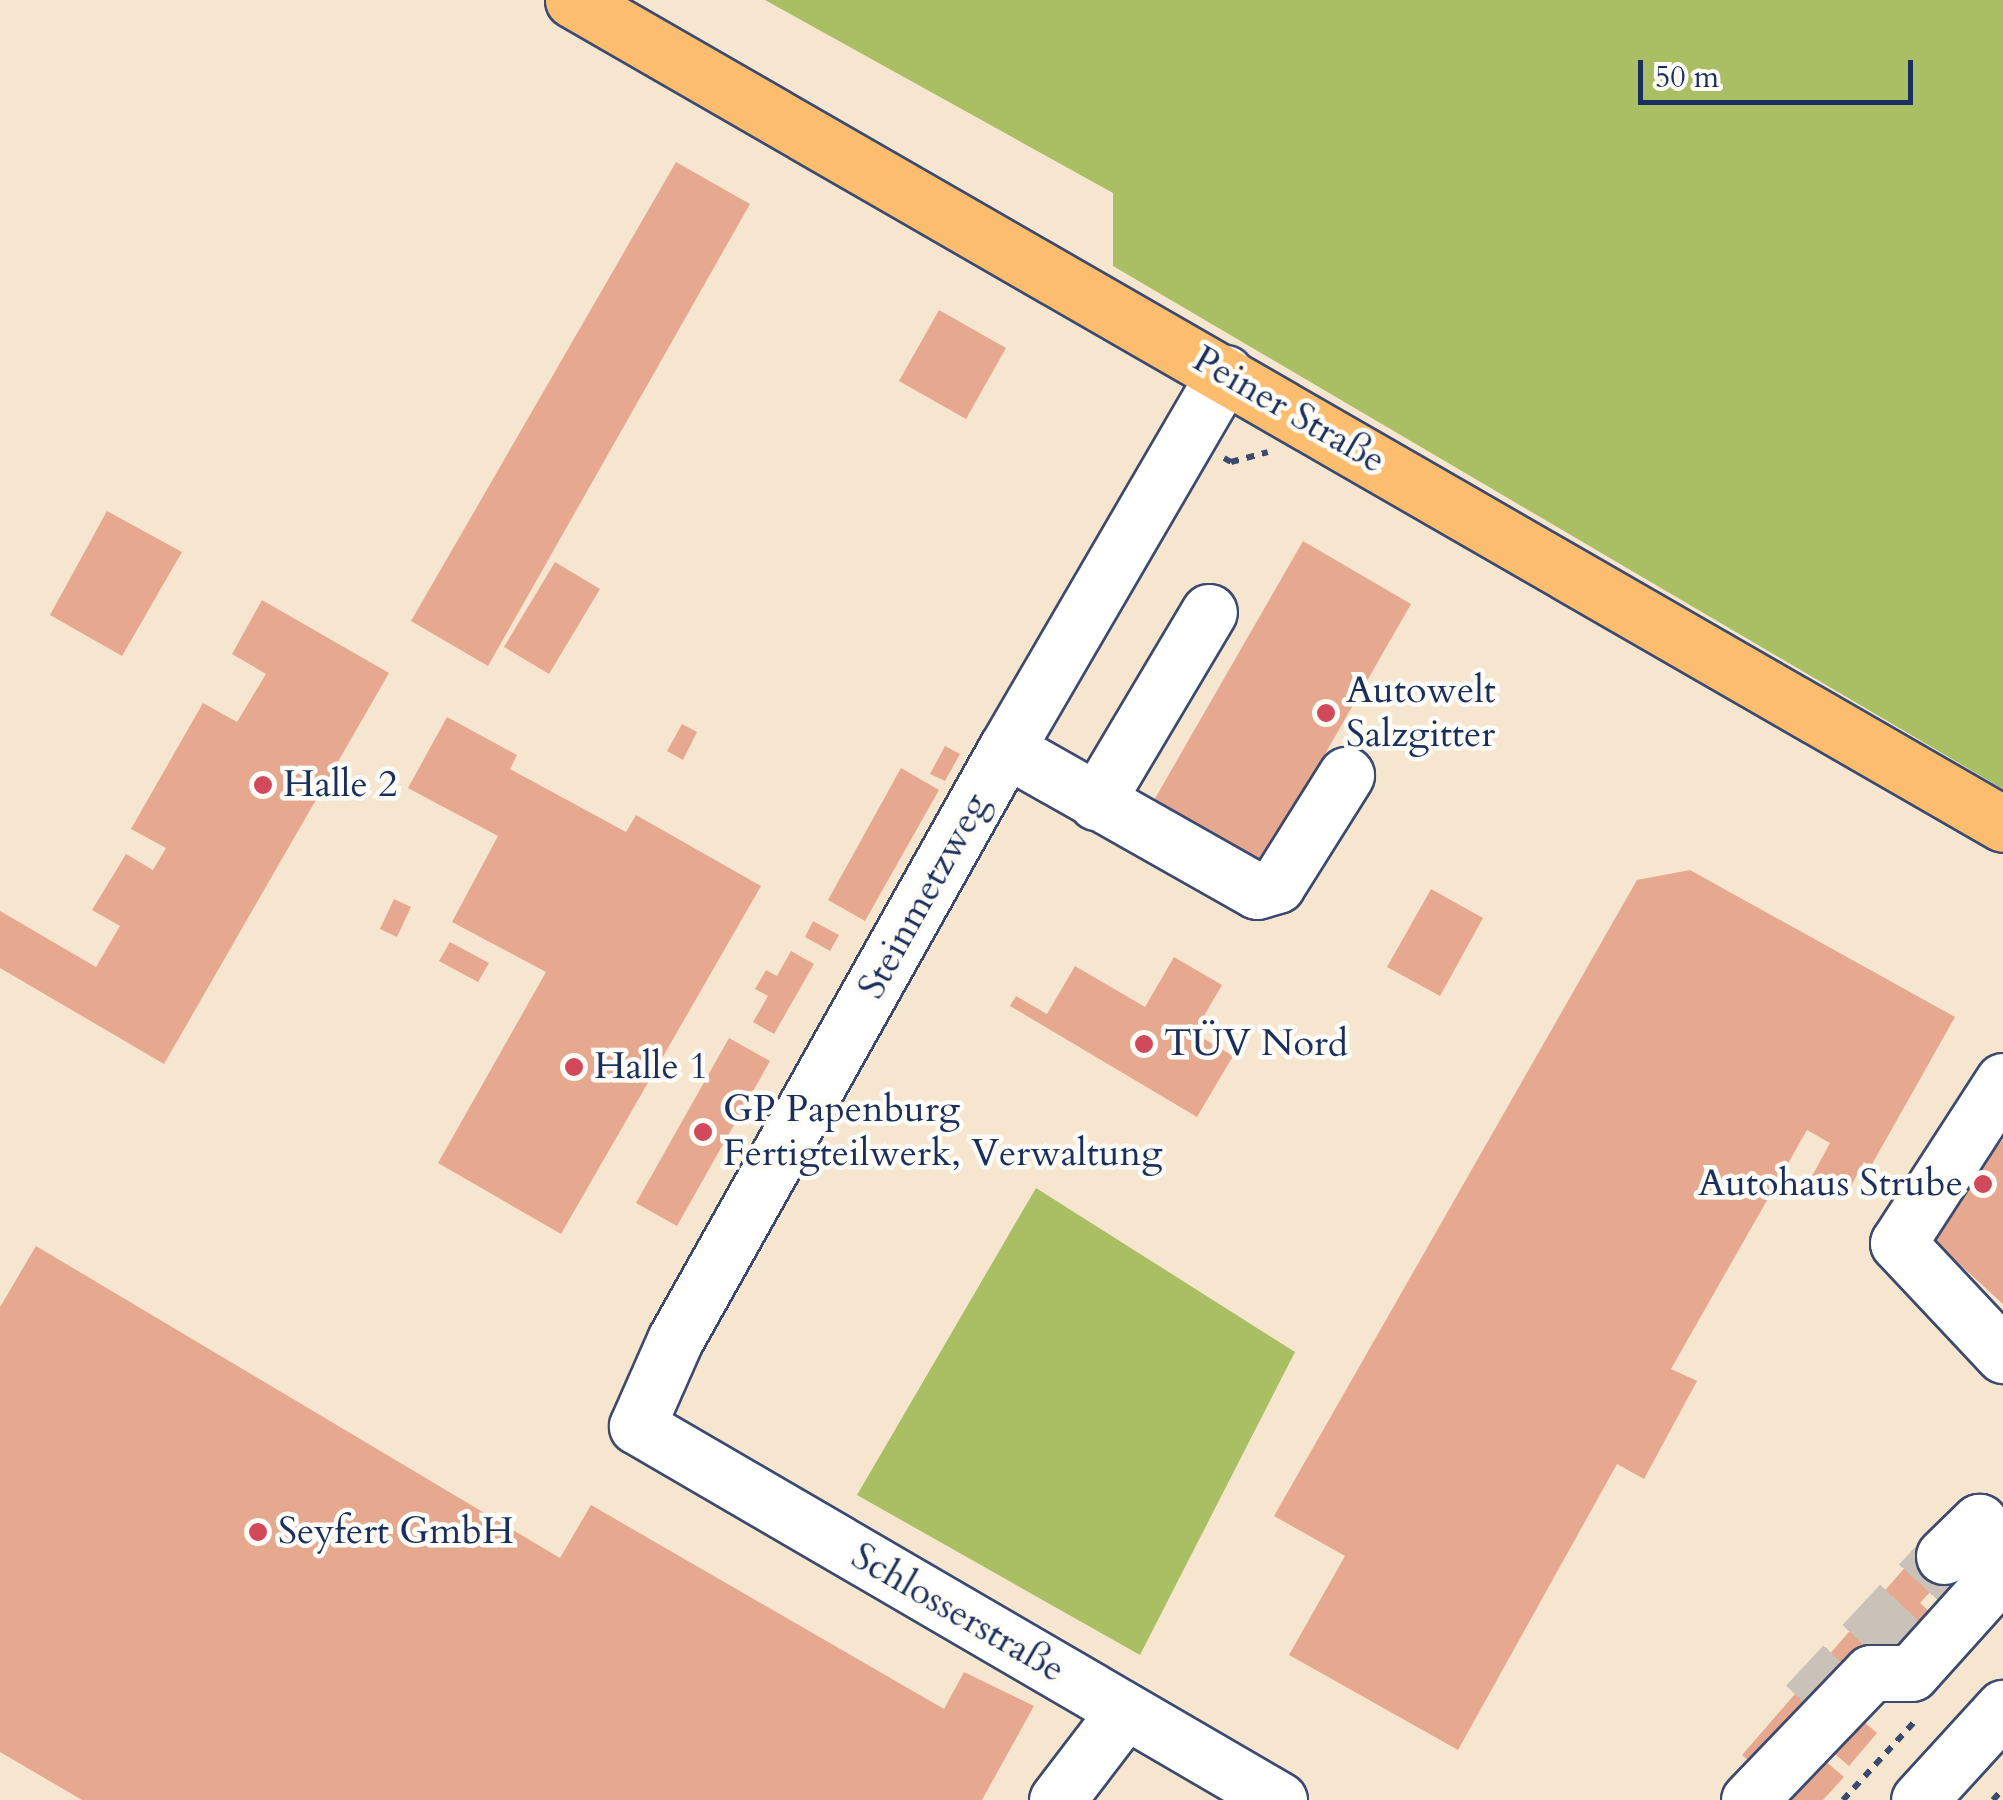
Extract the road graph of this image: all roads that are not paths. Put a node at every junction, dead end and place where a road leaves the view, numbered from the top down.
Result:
1 (572, 0) edge
2 (1226, 372) junction
3 (1209, 612) dead end
4 (1006, 748) junction
5 (1346, 775) dead end
6 (1096, 802) junction
7 (2003, 824) edge
8 (2003, 1081) edge
9 (2003, 1355) edge
10 (636, 1426) joint
11 (1970, 1547) edge
12 (2003, 1708) edge
13 (1125, 1710) junction
14 (1738, 1788) edge
15 (1057, 1800) edge
16 (1279, 1800) edge
17 (1919, 1800) edge

1 - 2 main road, Peiner Straße
2 - 4 street, Steinmetzweg
2 - 7 main road, Peiner Straße
3 - 6 street
4 - 6 street
4 - 10 street, Steinmetzweg
5 - 6 street
8 - 9 street
10 - 13 street, Schlosserstraße
11 - 14 street
12 - 17 street
13 - 15 street
13 - 16 street, Schlosserstraße

